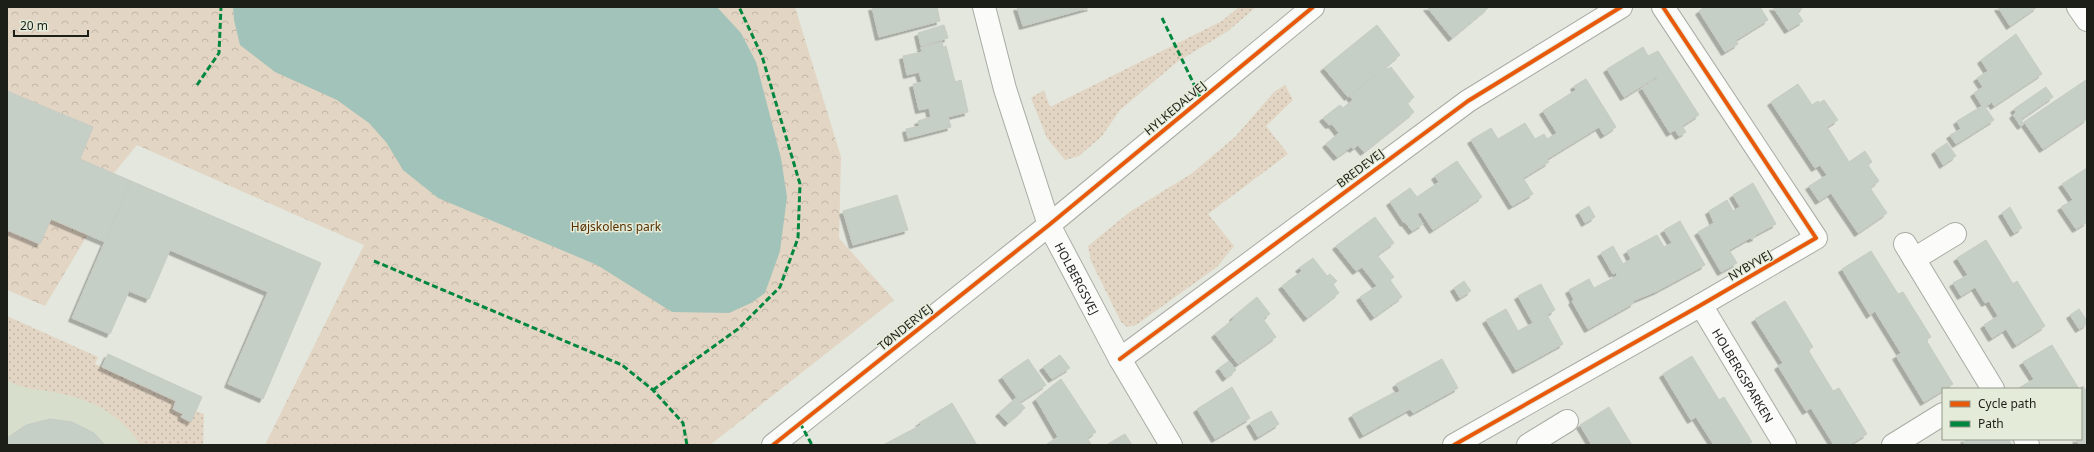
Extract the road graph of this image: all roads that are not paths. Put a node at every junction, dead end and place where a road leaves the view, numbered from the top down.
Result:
1 (984, 7) edge
2 (1313, 7) edge
3 (1621, 7) edge
4 (1663, 7) edge
5 (2078, 7) edge
6 (2087, 20) edge
7 (1049, 225) junction
8 (1955, 234) dead end
9 (1701, 306) junction
10 (1120, 359) junction
11 (1989, 388) edge
12 (1942, 415) edge
13 (1567, 420) dead end
14 (1537, 443) edge
15 (773, 445) edge
16 (1171, 445) edge
17 (1454, 445) edge
18 (1785, 445) edge
19 (1893, 445) edge

1 - 7 street, HOLBERGSVEJ
2 - 7 street, HYLKEDALVEJ
3 - 10 street, BREDEVEJ
4 - 9 street, NYBYVEJ
5 - 6 street
7 - 10 street, HOLBERGSVEJ
7 - 15 street, TØNDERVEJ
8 - 11 street
9 - 17 street, NYBYVEJ
9 - 18 street, HOLBERGSPARKEN
10 - 16 street, HOLBERGSVEJ
12 - 19 street
13 - 14 street

